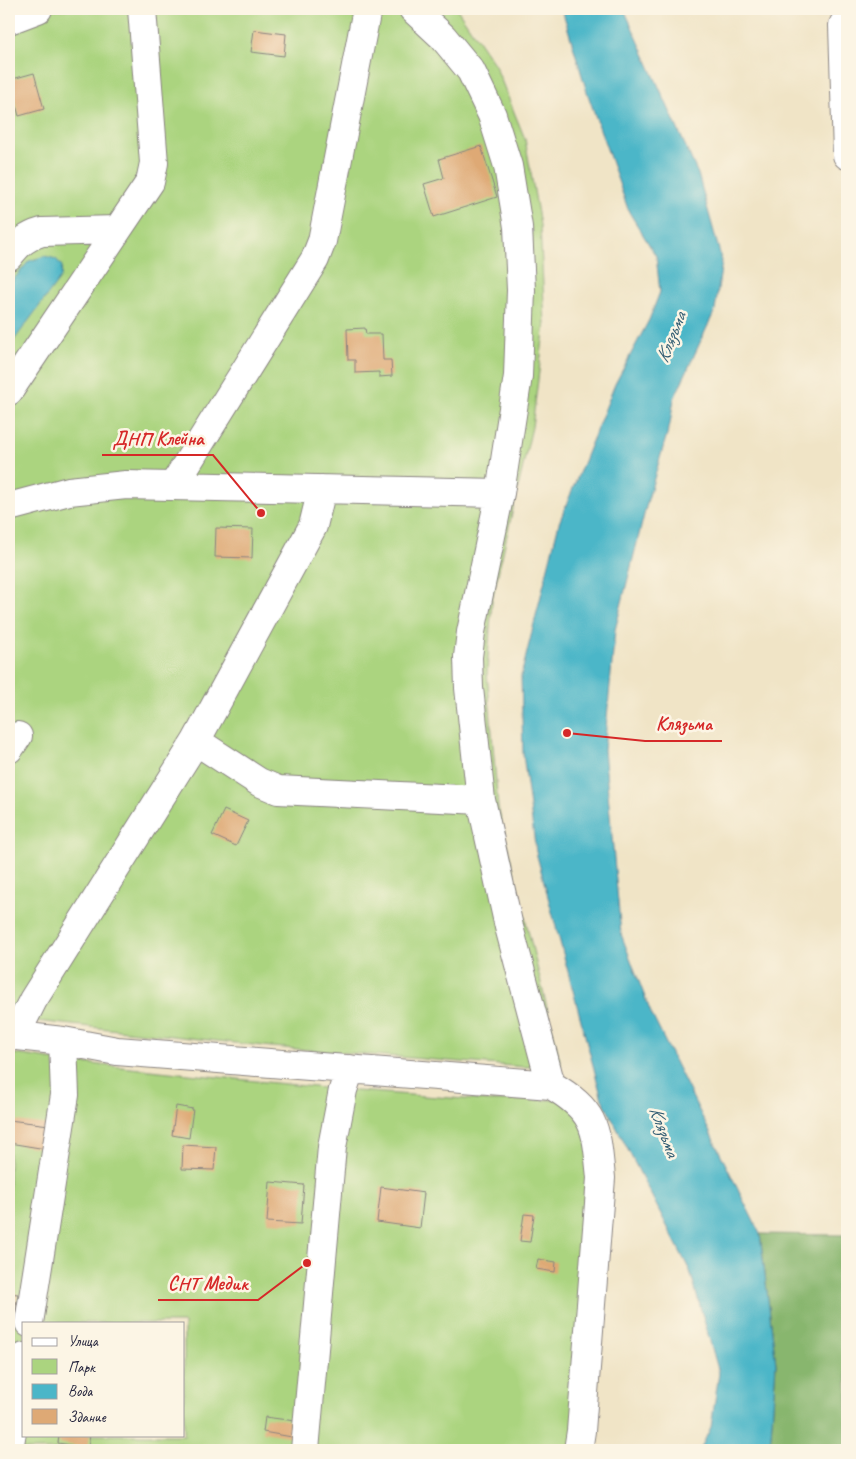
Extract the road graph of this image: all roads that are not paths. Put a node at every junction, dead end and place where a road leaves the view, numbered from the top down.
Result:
1 (38, 9) edge
2 (142, 9) edge
3 (367, 9) edge
4 (413, 9) edge
5 (847, 19) edge
6 (9, 20) edge
7 (847, 155) edge
8 (117, 230) junction
9 (9, 256) edge
10 (9, 391) edge
11 (173, 486) junction
12 (322, 489) junction
13 (500, 493) junction
14 (9, 507) edge
15 (196, 741) junction
16 (481, 800) junction
17 (12, 1035) edge
18 (63, 1041) junction
19 (350, 1069) junction
20 (551, 1085) junction
21 (29, 1322) edge
22 (22, 1369) edge
23 (9, 1450) edge
24 (305, 1450) edge
25 (578, 1450) edge

1 - 6 street
2 - 8 street
3 - 11 street
4 - 13 street
5 - 7 street
8 - 9 street
8 - 10 street
11 - 12 street
11 - 14 street
12 - 13 street
12 - 15 street
13 - 16 street
15 - 16 street
15 - 17 street
16 - 20 street
17 - 18 street
18 - 19 street
18 - 21 street
19 - 20 street
19 - 24 street
20 - 25 street
22 - 23 street

